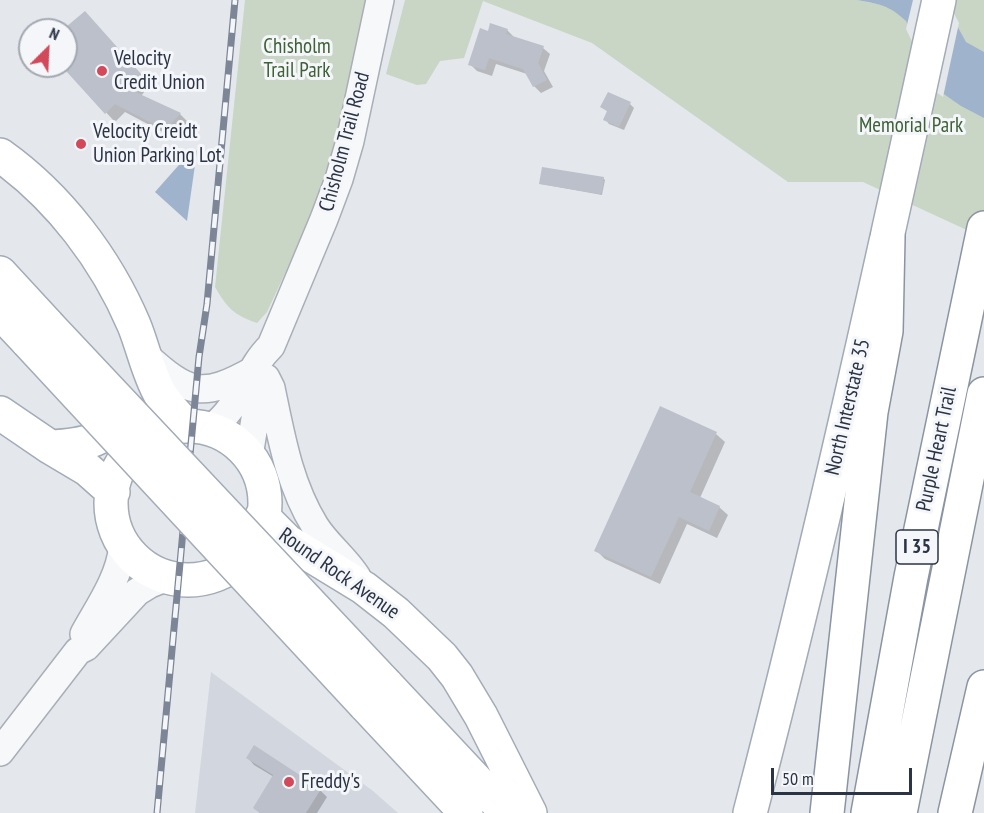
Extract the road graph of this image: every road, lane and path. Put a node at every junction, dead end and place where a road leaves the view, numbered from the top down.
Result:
1 (380, 0) edge
2 (939, 0) edge
3 (0, 155) edge
4 (984, 228) edge
5 (888, 237) junction
6 (0, 273) edge
7 (0, 312) edge
8 (38, 333) junction
9 (146, 355) junction
10 (260, 374) junction
11 (984, 394) edge
12 (0, 413) edge
13 (198, 427) junction
14 (50, 447) junction
15 (249, 456) junction
16 (113, 492) junction
17 (262, 516) junction
18 (123, 546) junction
19 (165, 578) junction
20 (364, 588) junction
21 (78, 651) junction
22 (984, 687) edge
23 (375, 694) junction
24 (0, 752) edge
25 (466, 813) edge
26 (507, 813) edge
27 (530, 813) edge
28 (750, 813) edge
29 (827, 813) edge
30 (868, 813) edge
31 (900, 813) edge
32 (955, 813) edge

1 - 10 street, Chisholm Trail Road
2 - 5 main road, North Interstate 35
3 - 9 main road
4 - 30 main road, Purple Heart Trail / I 35
5 - 28 main road, North Interstate 35
5 - 29 main road
6 - 8 main road
7 - 8 main road
8 - 23 main road, bridge
9 - 10 street
9 - 13 main road
9 - 14 main road
10 - 13 street, Chisholm Trail Road
10 - 15 street, Chisholm Trail Road
10 - 20 street
11 - 31 main road, Purple Heart Trail / I 35
12 - 14 main road
13 - 15 main road
13 - 16 main road
14 - 16 main road
15 - 17 main road
16 - 18 main road
17 - 19 main road
17 - 20 main road, Round Rock Avenue
18 - 19 main road
18 - 21 street
19 - 21 street
20 - 27 main road, Round Rock Avenue
21 - 24 street
22 - 32 main road
23 - 25 main road
23 - 26 main road

